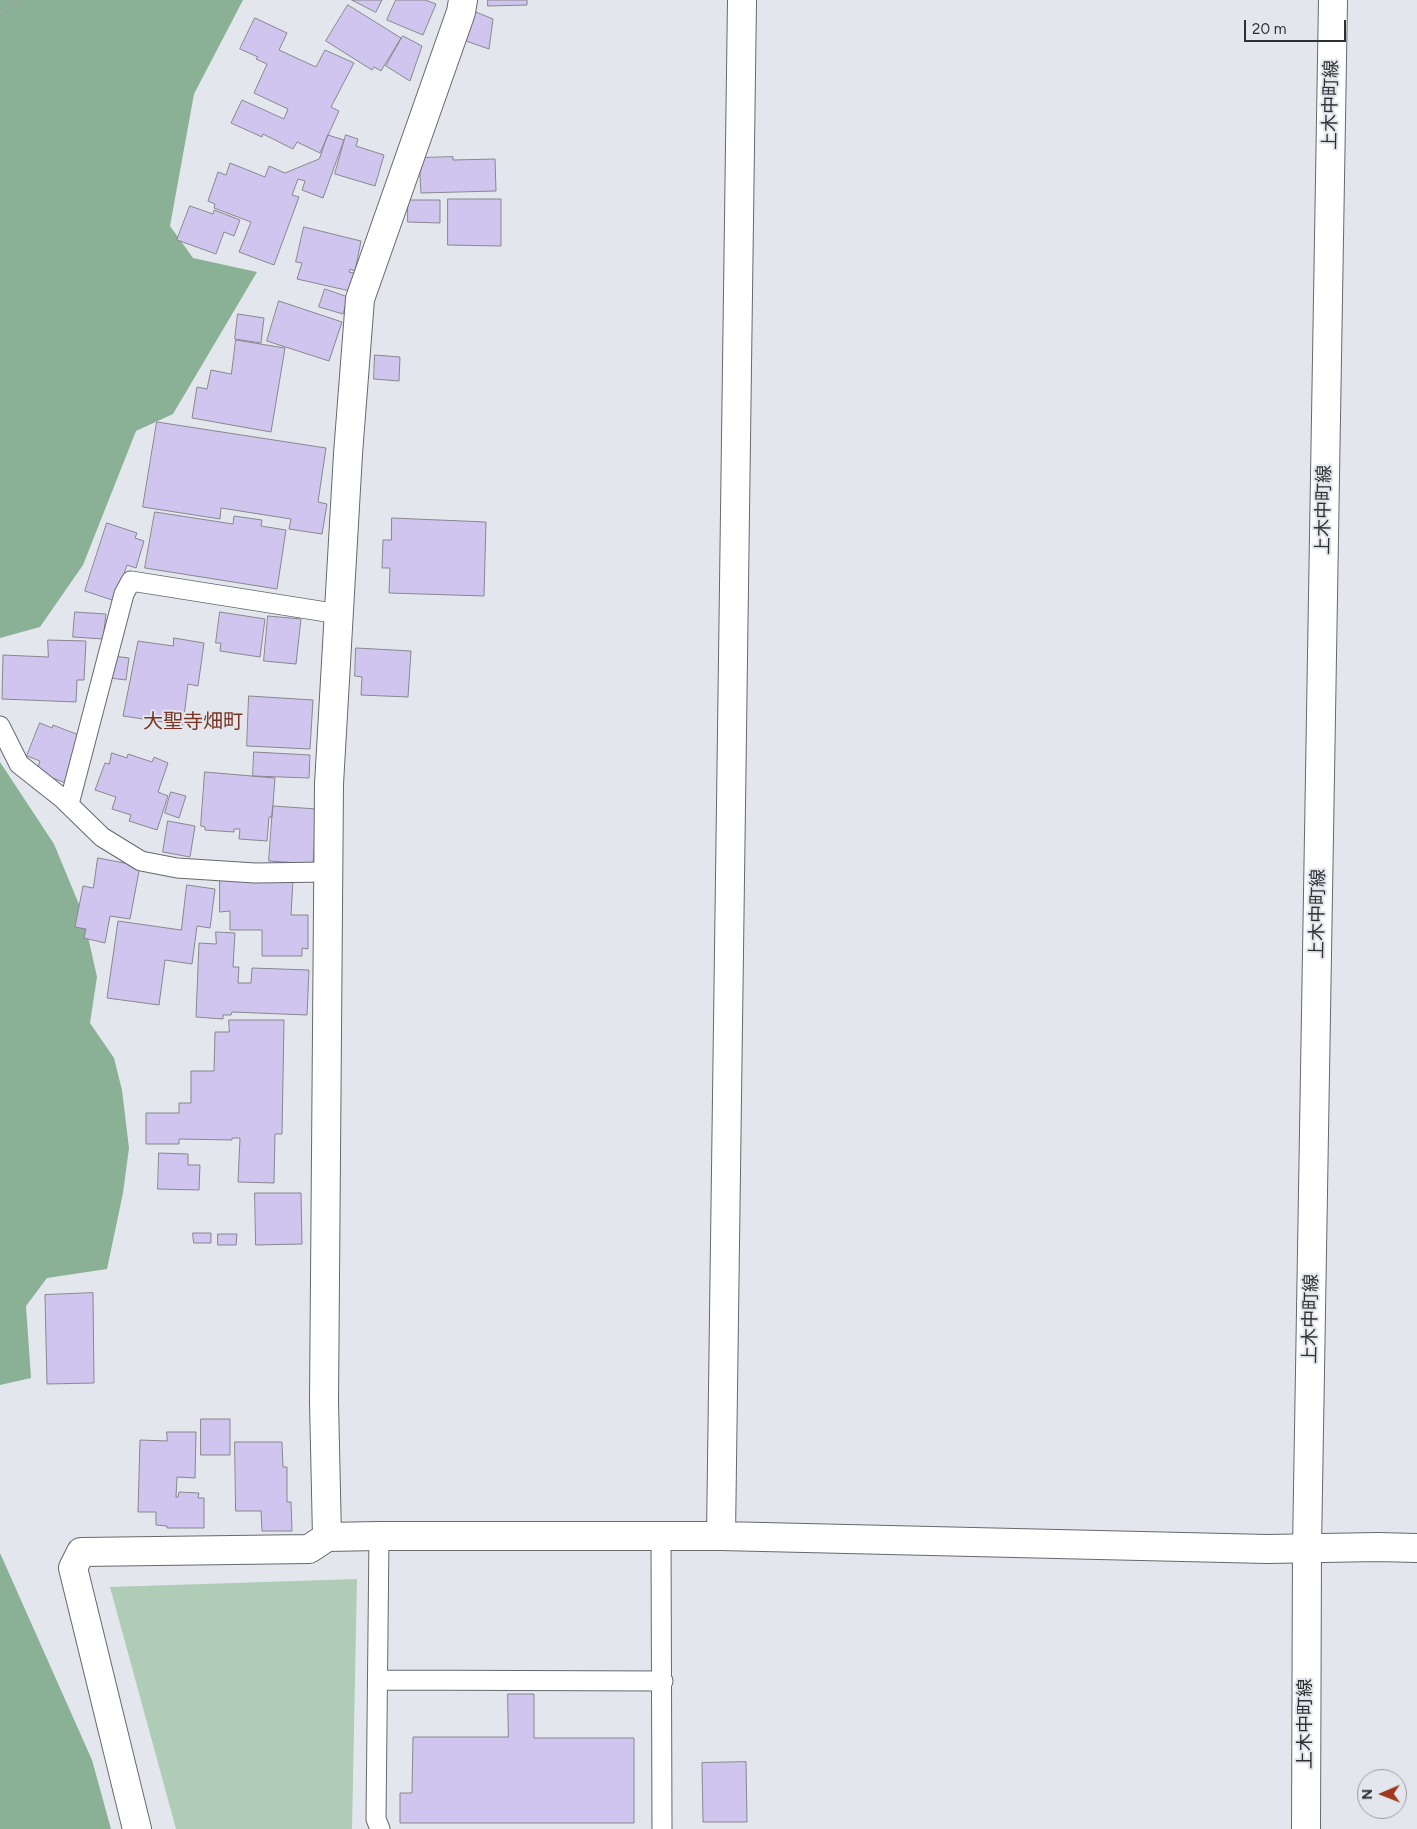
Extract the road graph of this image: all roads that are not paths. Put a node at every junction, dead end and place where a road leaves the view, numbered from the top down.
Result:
1 (463, 0) edge
2 (742, 0) edge
3 (1333, 0) edge
4 (339, 614) junction
5 (0, 726) edge
6 (69, 804) junction
7 (328, 872) junction
8 (380, 1536) junction
9 (661, 1536) junction
10 (721, 1536) junction
11 (327, 1537) junction
12 (1307, 1548) junction
13 (1417, 1548) edge
14 (378, 1680) junction
15 (663, 1681) junction
16 (136, 1829) edge
17 (380, 1829) edge
18 (662, 1829) edge
19 (1306, 1829) edge

1 - 4 street
2 - 10 street
3 - 12 street, 上木中町線
4 - 6 lane
4 - 7 street
5 - 6 lane
6 - 7 lane
7 - 11 street
8 - 9 street
8 - 11 street
8 - 14 lane
9 - 10 street
9 - 15 lane
10 - 12 street
11 - 16 street
12 - 13 street
12 - 19 street, 上木中町線
14 - 15 lane
14 - 17 lane
15 - 18 lane

